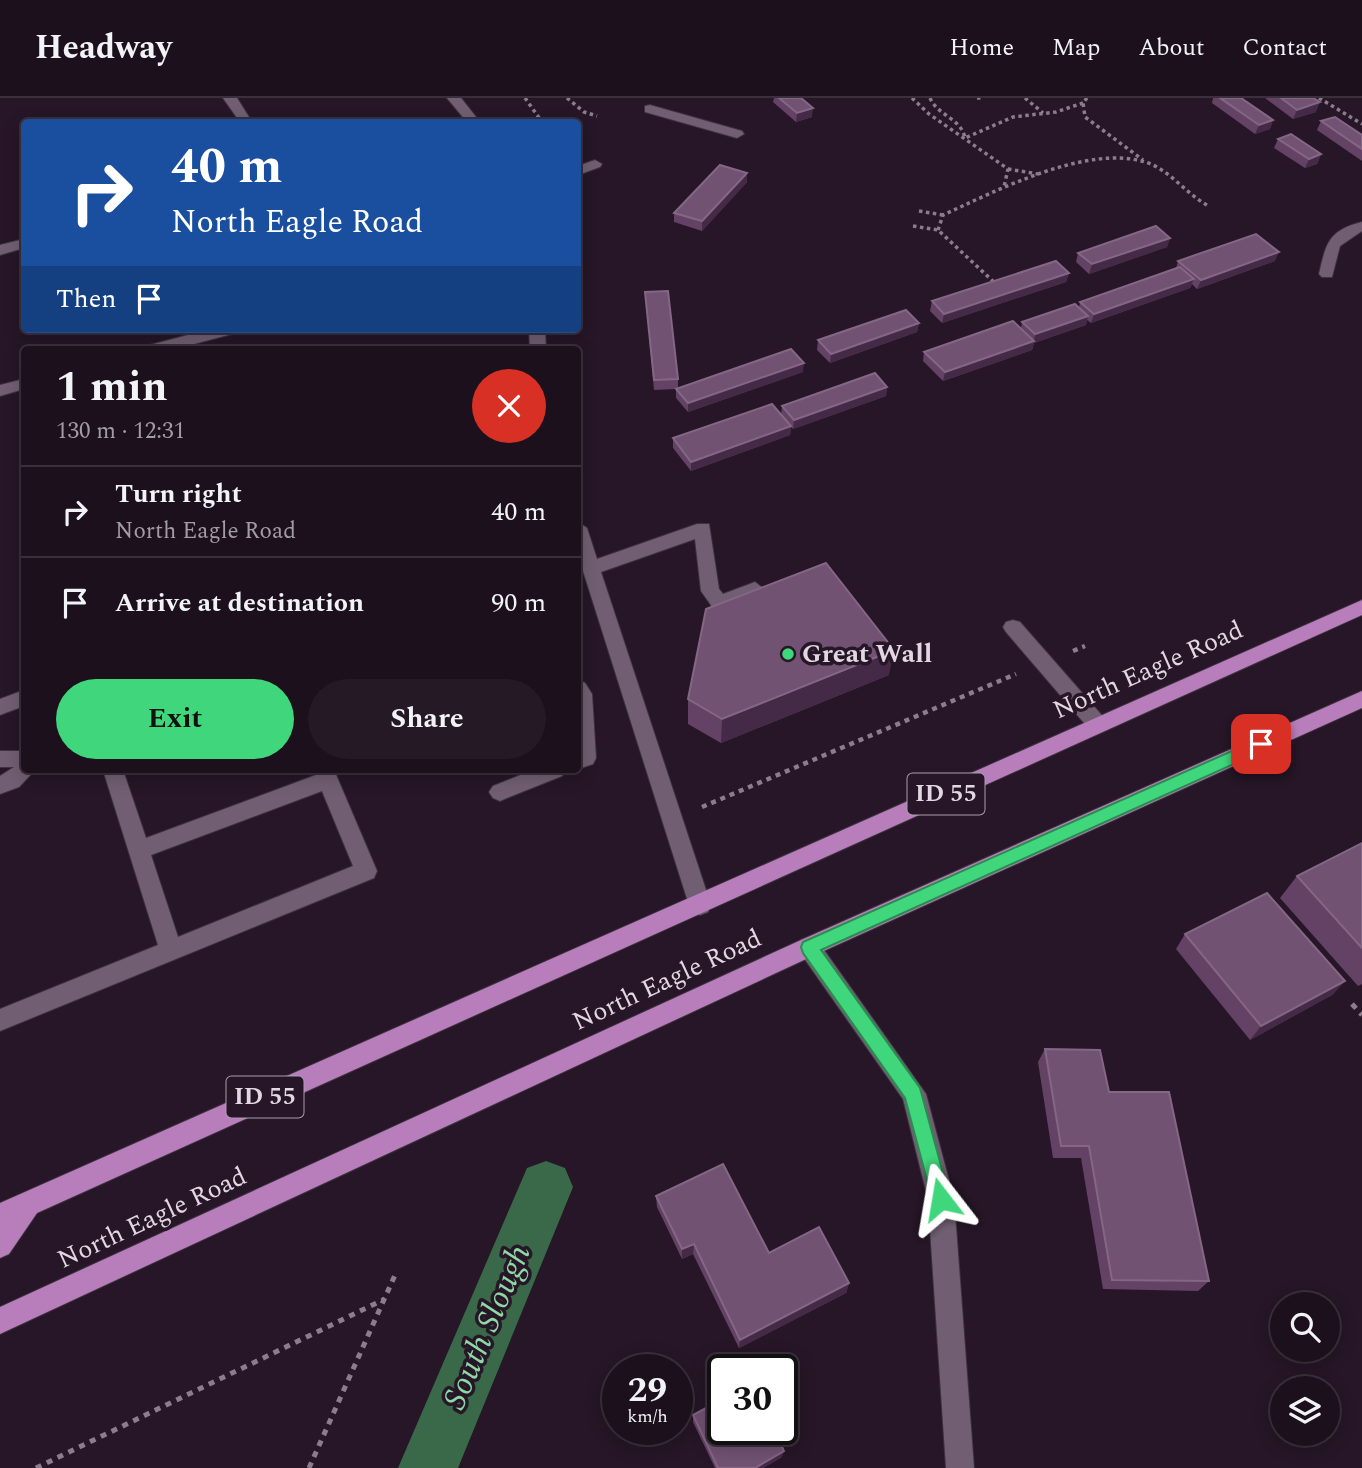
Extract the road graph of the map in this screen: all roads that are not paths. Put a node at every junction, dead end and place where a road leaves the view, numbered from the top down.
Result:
1 (230, 98) edge
2 (454, 98) edge
3 (650, 109) dead end
4 (244, 119) edge
5 (472, 119) edge
6 (737, 134) dead end
7 (595, 164) dead end
8 (581, 170) edge
9 (1362, 226) edge
10 (21, 245) edge
11 (0, 250) edge
12 (1327, 274) dead end
13 (215, 333) edge
14 (167, 346) edge
15 (21, 385) edge
16 (0, 391) edge
17 (581, 537) edge
18 (592, 568) junction
19 (755, 589) edge
20 (1362, 607) edge
21 (1013, 627) dead end
22 (581, 692) edge
23 (21, 699) edge
24 (1362, 699) edge
25 (0, 707) edge
26 (1098, 725) junction
27 (0, 758) edge
28 (21, 759) edge
29 (581, 760) edge
30 (21, 773) edge
31 (114, 773) edge
32 (548, 773) edge
33 (326, 775) edge
34 (0, 785) edge
35 (500, 792) dead end
36 (139, 850) junction
37 (700, 905) junction
38 (809, 947) junction
39 (171, 951) junction
40 (0, 1020) edge
41 (28, 1204) junction
42 (0, 1216) edge
43 (0, 1245) edge
44 (0, 1321) edge
45 (960, 1468) edge

1 - 4 street
2 - 5 street
3 - 6 street
7 - 8 street
9 - 12 street
10 - 11 street
13 - 14 street
15 - 16 street
17 - 18 street
18 - 19 street
18 - 37 street
20 - 26 highway, North Eagle Road / ID 55
21 - 26 street
22 - 29 street
23 - 25 street
24 - 38 highway, North Eagle Road
26 - 37 highway, North Eagle Road / ID 55
27 - 28 street
30 - 34 street
31 - 36 street
32 - 35 street
33 - 36 street
33 - 39 street
36 - 39 street
37 - 41 highway, North Eagle Road / ID 55
38 - 44 highway, North Eagle Road
38 - 45 street
39 - 40 street
41 - 42 highway, North Eagle Road / ID 55
41 - 43 highway

